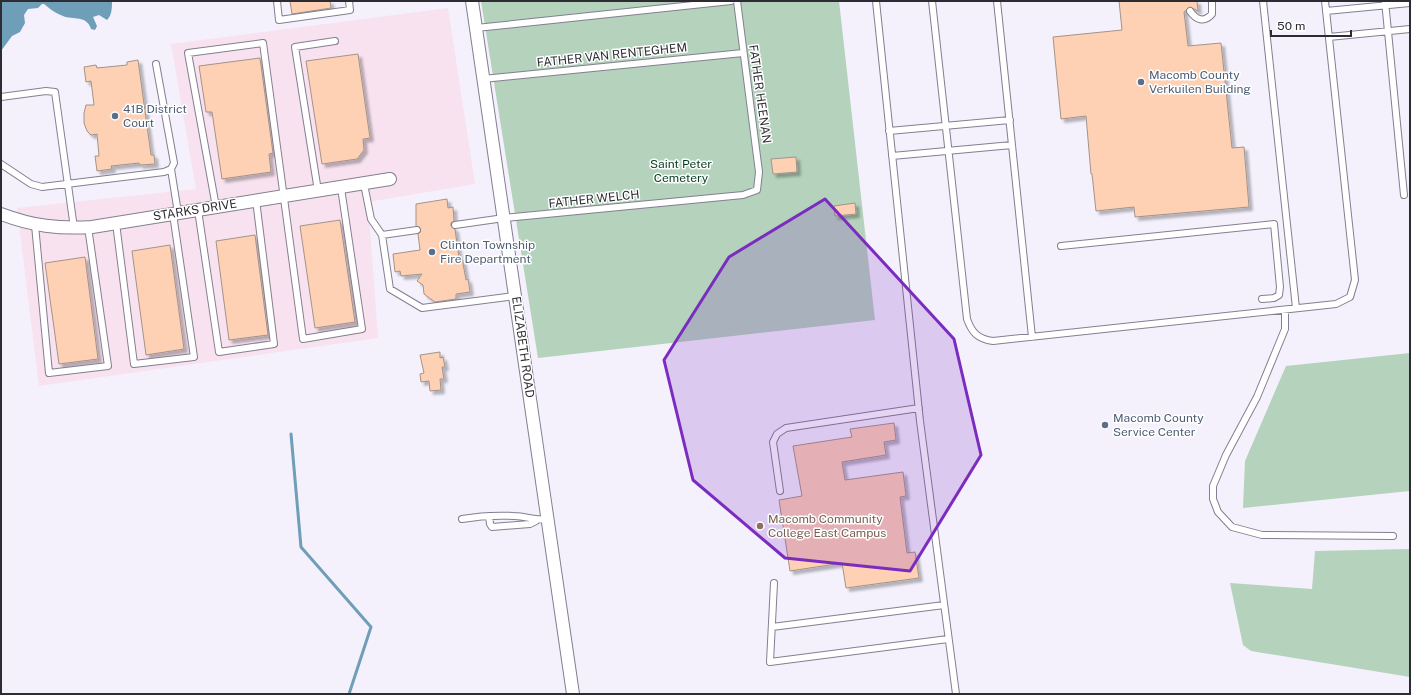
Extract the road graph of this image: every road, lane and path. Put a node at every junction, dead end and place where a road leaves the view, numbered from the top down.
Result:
1 (277, 1) edge
2 (349, 1) edge
3 (472, 1) edge
4 (731, 1) edge
5 (737, 1) edge
6 (876, 1) edge
7 (932, 1) edge
8 (997, 1) edge
9 (1212, 1) edge
10 (1263, 1) edge
11 (1325, 1) edge
12 (1385, 3) edge
13 (1410, 3) edge
14 (1190, 11) dead end
15 (1326, 11) junction
16 (476, 28) junction
17 (1410, 29) edge
18 (1388, 31) junction
19 (1329, 37) junction
20 (335, 41) dead end
21 (743, 53) junction
22 (156, 64) dead end
23 (483, 79) junction
24 (1, 97) edge
25 (1010, 120) junction
26 (946, 125) junction
27 (889, 131) junction
28 (1012, 145) junction
29 (949, 151) junction
30 (892, 156) junction
31 (1, 164) edge
32 (171, 169) junction
33 (390, 179) dead end
34 (1410, 180) edge
35 (1403, 181) junction
36 (67, 184) junction
37 (364, 184) junction
38 (342, 188) junction
39 (757, 190) joint
40 (318, 191) junction
41 (1404, 195) dead end
42 (284, 196) junction
43 (256, 200) junction
44 (216, 207) junction
45 (198, 210) junction
46 (176, 213) junction
47 (1, 214) edge
48 (504, 218) junction
49 (116, 223) junction
50 (35, 225) junction
51 (455, 225) dead end
52 (88, 227) junction
53 (74, 228) junction
54 (417, 230) dead end
55 (382, 235) junction
56 (1061, 246) dead end
57 (515, 296) junction
58 (1262, 299) dead end
59 (1296, 308) junction
60 (1285, 310) junction
61 (1032, 337) junction
62 (919, 408) junction
63 (780, 491) dead end
64 (489, 516) junction
65 (462, 519) dead end
66 (542, 520) junction
67 (1393, 536) dead end
68 (774, 583) dead end
69 (944, 605) junction
70 (772, 627) junction
71 (948, 638) junction
72 (573, 694) edge
73 (956, 694) edge

1 - 2 lane
3 - 16 street, ELIZABETH ROAD
4 - 16 lane
5 - 21 lane, FATHER HEENAN
6 - 27 lane
7 - 26 lane
8 - 25 lane
9 - 14 lane
10 - 59 lane
11 - 15 lane
12 - 13 lane
12 - 15 lane
12 - 18 lane
15 - 19 lane
16 - 23 street, ELIZABETH ROAD
17 - 18 lane
18 - 19 lane
18 - 35 lane
19 - 59 lane
20 - 40 lane
21 - 23 lane, FATHER VAN RENTEGHEM
21 - 39 lane, FATHER HEENAN
22 - 32 lane
23 - 48 street, ELIZABETH ROAD
24 - 36 lane
25 - 26 lane
25 - 28 lane
26 - 27 lane
26 - 29 lane
27 - 30 lane
28 - 29 lane
28 - 61 lane
29 - 30 lane
29 - 61 lane
30 - 62 lane
31 - 36 lane
32 - 36 lane
32 - 46 lane
33 - 37 street, STARKS DRIVE
34 - 35 lane
35 - 41 lane
36 - 53 lane
37 - 38 street, STARKS DRIVE
37 - 55 lane
38 - 40 street, STARKS DRIVE
38 - 42 lane
39 - 48 lane, FATHER WELCH
40 - 42 street, STARKS DRIVE
42 - 43 street, STARKS DRIVE
42 - 44 lane
43 - 44 street, STARKS DRIVE
43 - 45 lane
44 - 45 street, STARKS DRIVE
45 - 46 street, STARKS DRIVE
46 - 49 street, STARKS DRIVE
46 - 49 lane
47 - 50 street, STARKS DRIVE
48 - 51 lane, FATHER WELCH
48 - 57 street, ELIZABETH ROAD
49 - 52 street, STARKS DRIVE
50 - 52 lane
50 - 53 street, STARKS DRIVE
52 - 53 street, STARKS DRIVE
54 - 55 lane
55 - 57 lane
56 - 58 lane
57 - 66 street, ELIZABETH ROAD
59 - 60 lane
60 - 61 lane
60 - 67 lane
62 - 63 lane
62 - 69 lane
64 - 65 lane
64 - 66 lane
64 - 66 lane
66 - 72 street, ELIZABETH ROAD
68 - 70 lane
69 - 70 lane
69 - 71 lane
70 - 71 lane
71 - 73 lane

